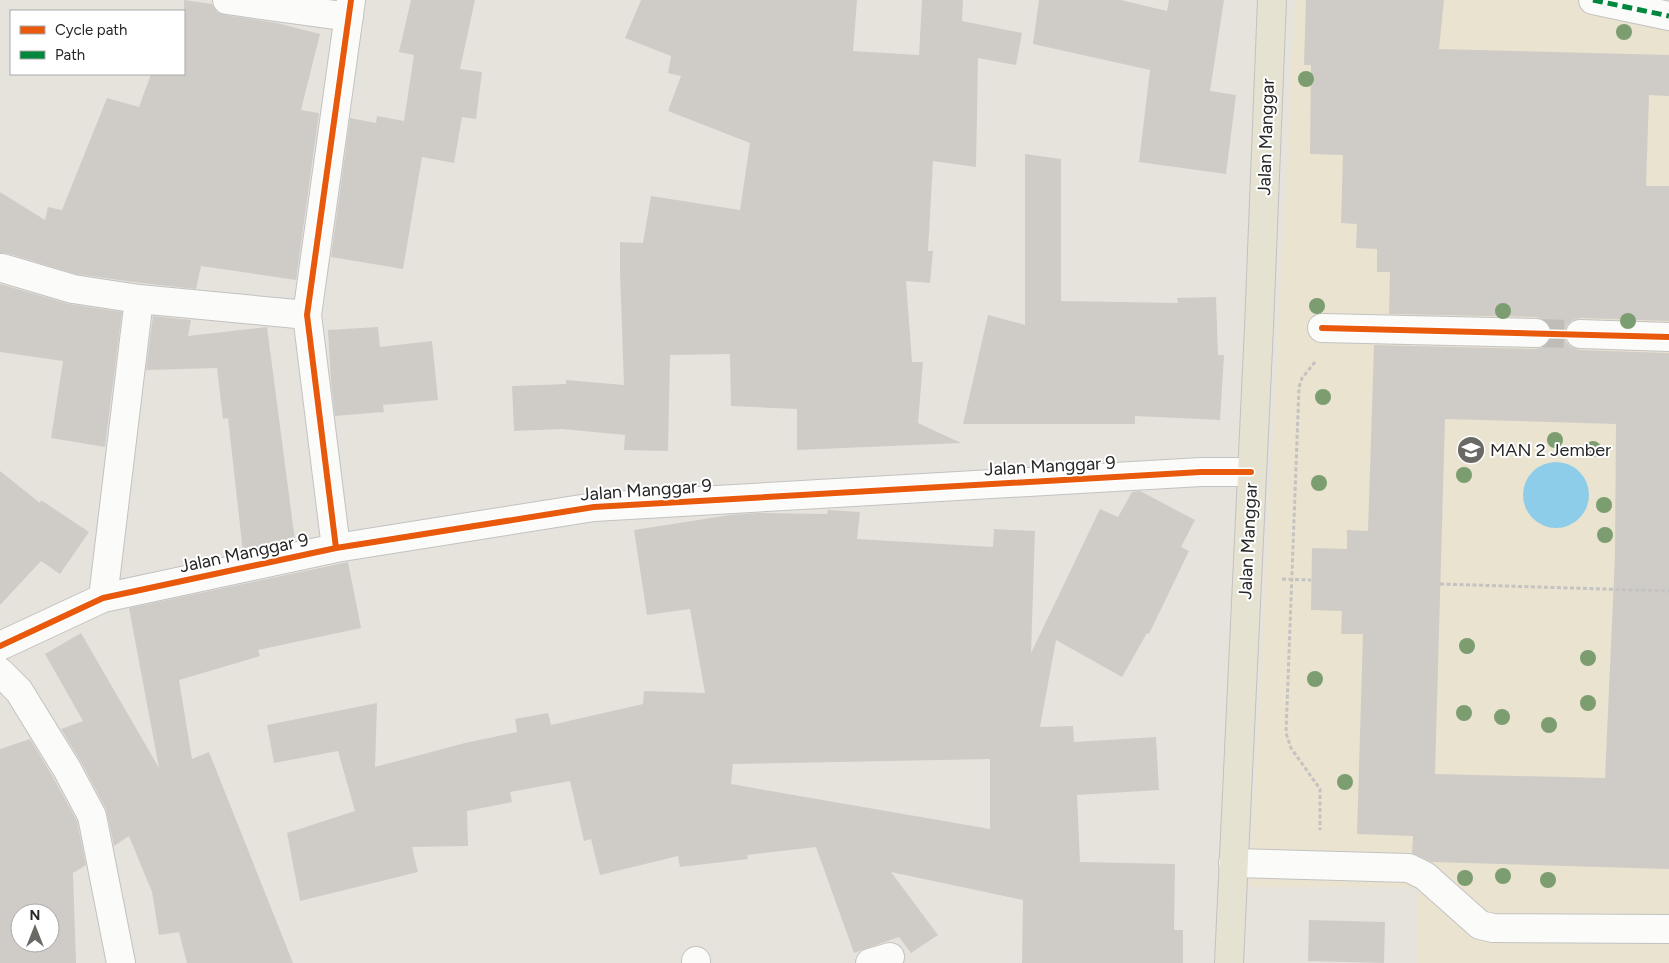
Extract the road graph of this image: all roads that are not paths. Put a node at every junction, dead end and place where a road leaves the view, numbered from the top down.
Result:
1 (227, 0) edge
2 (1272, 0) edge
3 (1593, 0) edge
4 (350, 9) edge
5 (1669, 16) edge
6 (2, 268) dead end
7 (139, 299) junction
8 (307, 315) junction
9 (1332, 328) road end
10 (1536, 333) tunnel mouth
11 (1580, 334) tunnel mouth
12 (1669, 337) edge
13 (1251, 472) junction
14 (336, 548) junction
15 (103, 598) junction
16 (0, 646) edge
17 (0, 672) edge
18 (1233, 863) junction
19 (1669, 929) edge
20 (121, 963) edge
21 (1229, 963) edge

1 - 4 street
2 - 13 main road, Jalan Manggar
3 - 5 street
4 - 8 street
6 - 7 street
7 - 8 street
7 - 15 street
8 - 14 street
9 - 10 street
11 - 12 street
13 - 14 street, Jalan Manggar 9
13 - 18 main road, Jalan Manggar
14 - 15 street, Jalan Manggar 9
15 - 16 street, Jalan Manggar 9
17 - 20 street
18 - 19 street
18 - 21 main road, Jalan Manggar

